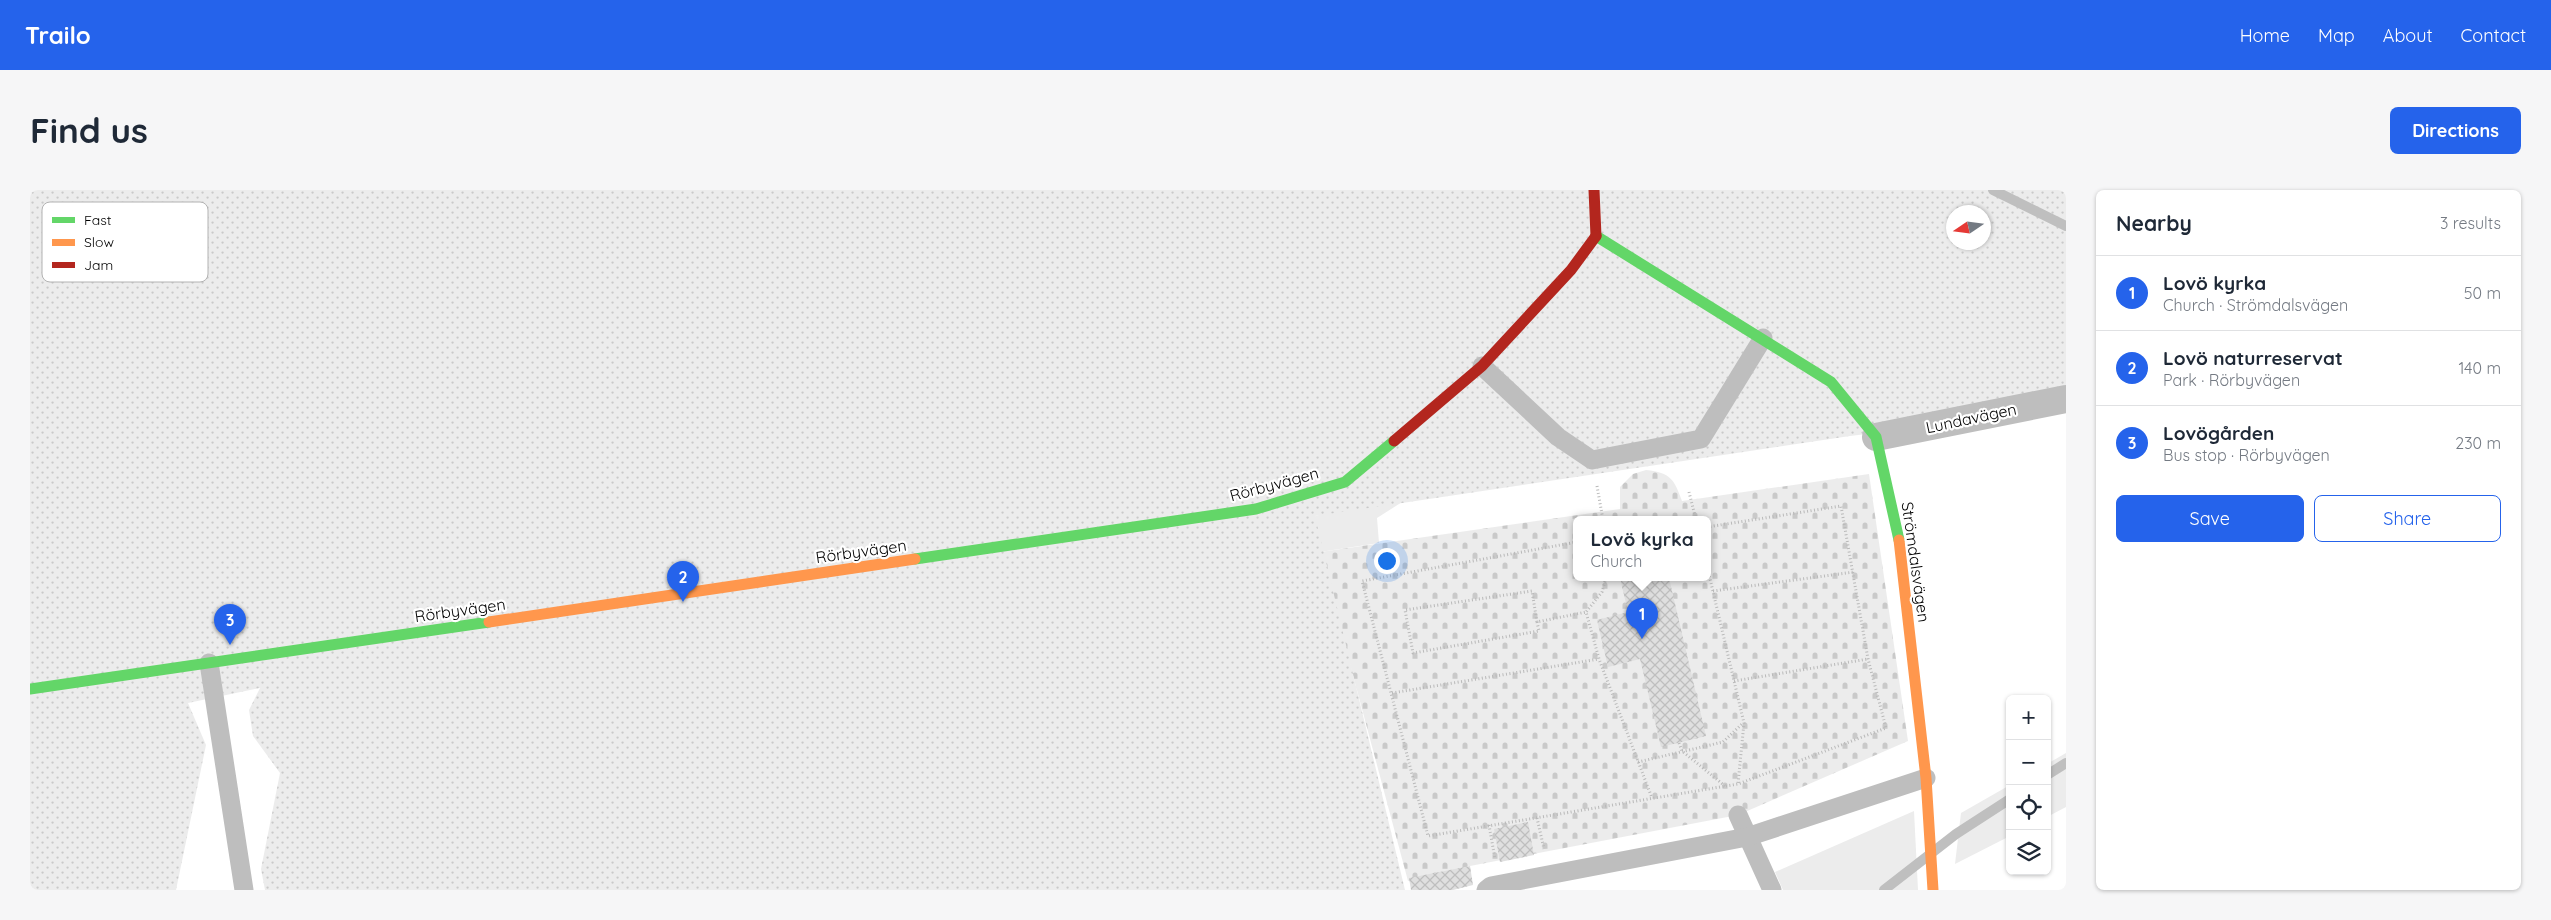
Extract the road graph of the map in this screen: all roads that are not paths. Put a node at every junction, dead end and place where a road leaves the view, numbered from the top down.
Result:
1 (1594, 190) edge
2 (1596, 236) junction
3 (1763, 338) junction
4 (1482, 366) junction
5 (2066, 399) edge
6 (1876, 438) junction
7 (209, 663) junction
8 (30, 689) edge
9 (1926, 778) junction
10 (1738, 815) road end
11 (1747, 837) junction
12 (1493, 887) edge
13 (244, 890) edge
14 (1772, 890) edge
15 (1933, 890) edge

1 - 2 street
2 - 3 street, Strömdalsvägen
2 - 4 street, Rörbyvägen
3 - 4 lane
3 - 6 street, Strömdalsvägen
4 - 7 street, Rörbyvägen
5 - 6 street, Lundavägen
6 - 9 street, Strömdalsvägen
7 - 8 street, Rörbyvägen
7 - 13 lane
9 - 11 lane
9 - 15 street, Strömdalsvägen
10 - 11 lane
11 - 12 lane
11 - 14 lane

